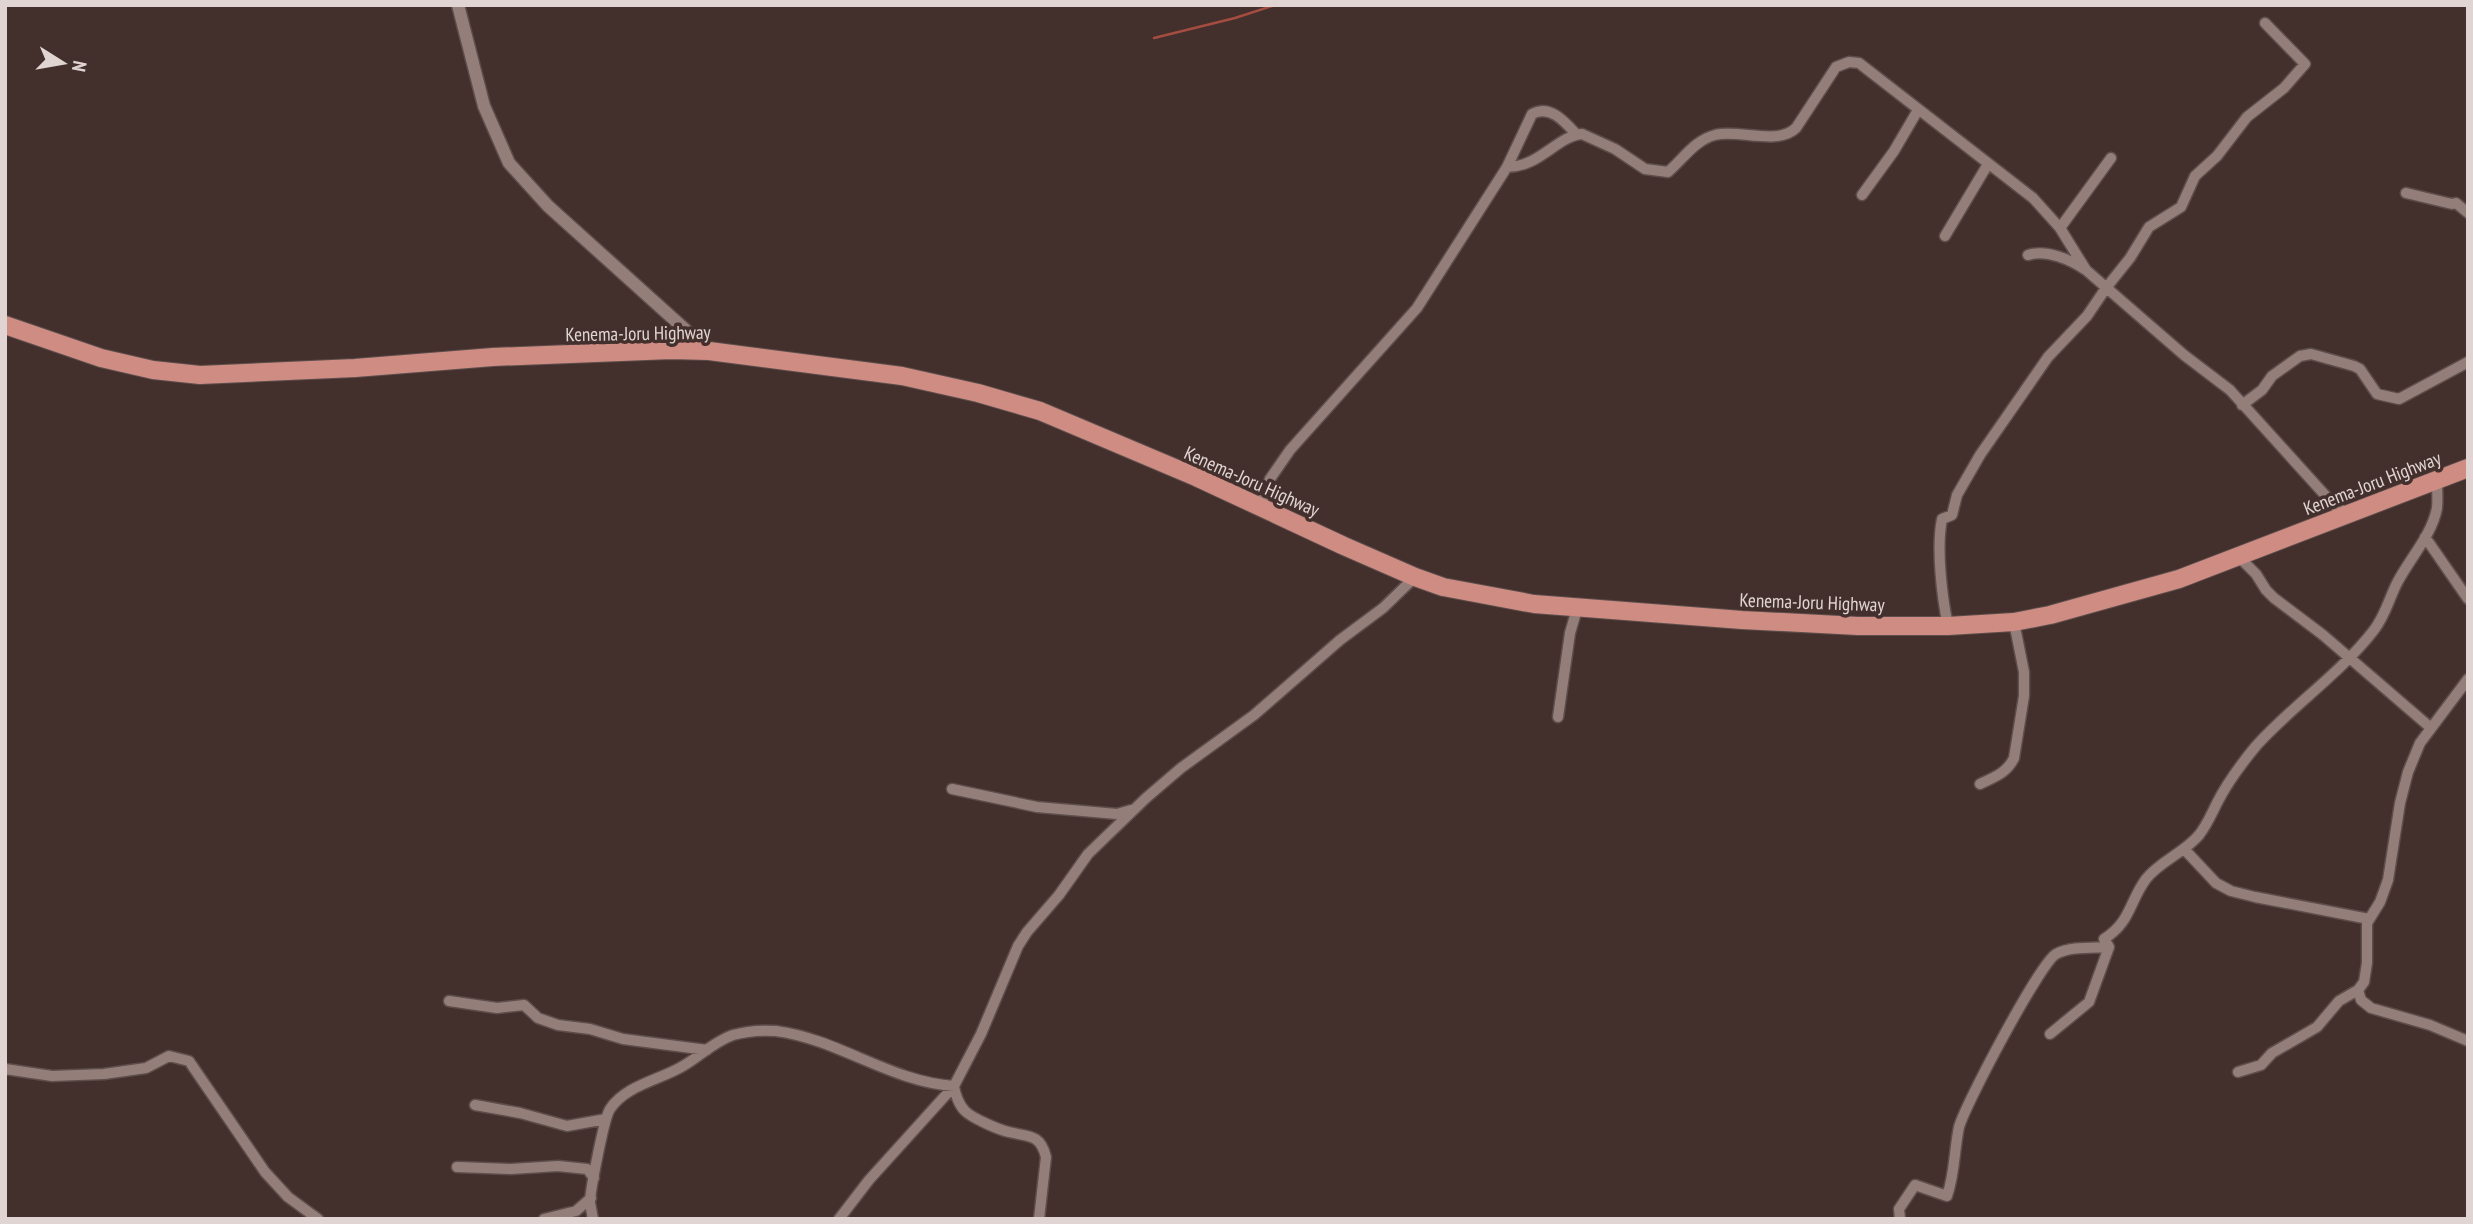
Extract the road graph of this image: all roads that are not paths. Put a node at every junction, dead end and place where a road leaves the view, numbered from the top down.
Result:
1 (458, 5) edge
2 (2265, 23) dead end
3 (1918, 110) junction
4 (1576, 134) junction
5 (2111, 158) dead end
6 (1988, 164) junction
7 (1507, 167) junction
8 (2406, 193) dead end
9 (1862, 195) dead end
10 (2468, 213) edge
11 (2060, 228) junction
12 (1945, 236) dead end
13 (2028, 256) dead end
14 (2086, 270) junction
15 (2106, 288) junction
16 (5, 325) edge
17 (709, 351) junction
18 (2468, 362) edge
19 (2242, 405) junction
20 (2468, 468) edge
21 (2437, 481) junction
22 (1260, 507) junction
23 (2346, 513) junction
24 (2425, 537) junction
25 (2238, 556) junction
26 (1415, 577) junction
27 (2468, 599) edge
28 (1577, 609) junction
29 (2014, 622) junction
30 (1948, 626) junction
31 (2349, 657) junction
32 (2468, 679) edge
33 (1558, 717) dead end
34 (2431, 728) junction
35 (1980, 784) dead end
36 (952, 789) dead end
37 (1134, 809) junction
38 (2185, 850) junction
39 (2368, 919) junction
40 (2109, 947) junction
41 (2358, 989) junction
42 (449, 1001) dead end
43 (2050, 1034) dead end
44 (2468, 1041) edge
45 (708, 1050) junction
46 (5, 1069) edge
47 (2238, 1072) dead end
48 (954, 1086) junction
49 (475, 1105) dead end
50 (606, 1119) junction
51 (457, 1167) dead end
52 (594, 1178) junction
53 (591, 1198) junction
54 (318, 1219) edge
55 (544, 1219) edge
56 (593, 1219) edge
57 (839, 1219) edge
58 (1039, 1219) edge
59 (1900, 1219) edge

1 - 17 street
2 - 15 street
3 - 4 street
3 - 6 street
3 - 9 street
4 - 7 street
4 - 7 street
5 - 11 street
6 - 11 street
6 - 12 street
7 - 22 street
8 - 10 street
11 - 14 street
13 - 14 street
14 - 15 street
15 - 19 street
15 - 30 street
16 - 17 highway, Kenema-Joru Highway
17 - 22 highway, Kenema-Joru Highway
18 - 19 street
19 - 23 street
20 - 21 highway, Kenema-Joru Highway
21 - 23 highway, Kenema-Joru Highway
21 - 24 street
22 - 26 highway, Kenema-Joru Highway
23 - 25 highway, Kenema-Joru Highway
24 - 27 street
24 - 31 street
25 - 29 highway, Kenema-Joru Highway
25 - 31 street
26 - 28 highway, Kenema-Joru Highway
26 - 37 street
28 - 30 highway, Kenema-Joru Highway
28 - 33 street
29 - 30 highway, Kenema-Joru Highway
29 - 35 street
31 - 34 street
31 - 38 street
32 - 34 street
34 - 39 street
36 - 37 street
37 - 48 street
38 - 39 street
38 - 40 street
39 - 41 street
40 - 43 street
40 - 59 street
41 - 44 street
41 - 47 street
42 - 45 street
45 - 48 street
45 - 50 street
46 - 54 street
48 - 57 street
48 - 58 street
49 - 50 street
50 - 52 street
51 - 52 street
52 - 53 street
53 - 55 street
53 - 56 street

